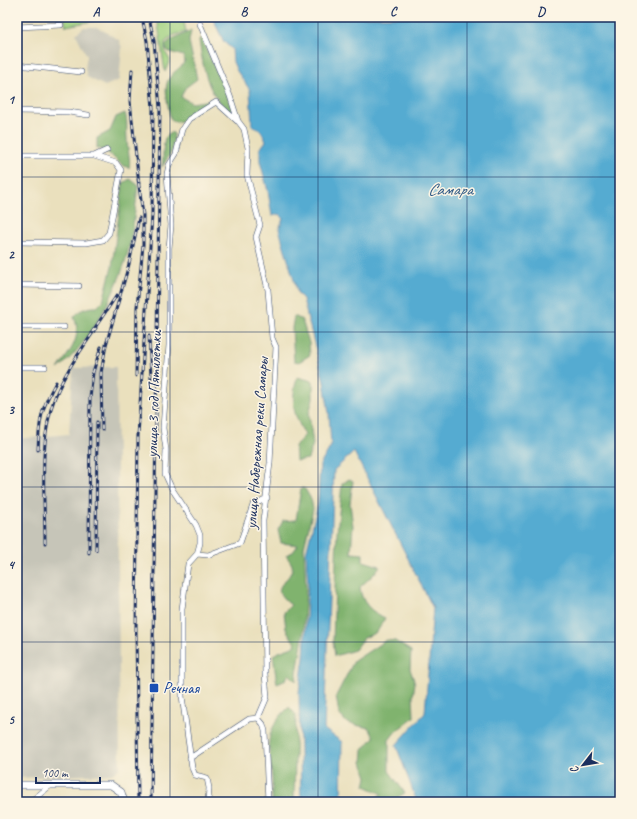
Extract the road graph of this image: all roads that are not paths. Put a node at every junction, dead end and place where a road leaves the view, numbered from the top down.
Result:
1 (200, 24) dead end
2 (61, 25) dead end
3 (17, 27) edge
4 (17, 65) edge
5 (81, 72) dead end
6 (17, 111) edge
7 (88, 115) dead end
8 (238, 121) junction
9 (107, 150) dead end
10 (17, 156) edge
11 (94, 156) junction
12 (17, 242) edge
13 (17, 284) edge
14 (79, 286) dead end
15 (17, 326) edge
16 (64, 327) dead end
17 (17, 367) edge
18 (46, 367) dead end
19 (267, 498) junction
20 (197, 554) junction
21 (258, 718) junction
22 (190, 758) junction
23 (17, 785) edge
24 (51, 785) junction
25 (30, 802) edge
26 (124, 802) edge
27 (208, 802) edge
28 (268, 802) edge

1 - 8 street, улица Набережная реки Самары
2 - 3 street
4 - 5 street
6 - 7 street
8 - 19 street, улица Набережная реки Самары
8 - 20 street, улица 3 год Пятилетки
9 - 11 street
10 - 11 street
11 - 12 street
13 - 14 street
15 - 16 street
17 - 18 street
19 - 20 street
19 - 21 street, улица Набережная реки Самары
20 - 22 street, улица 3 год Пятилетки
21 - 22 street
21 - 28 street
22 - 27 street, улица 3 год Пятилетки
23 - 24 street
24 - 25 street
24 - 26 street

